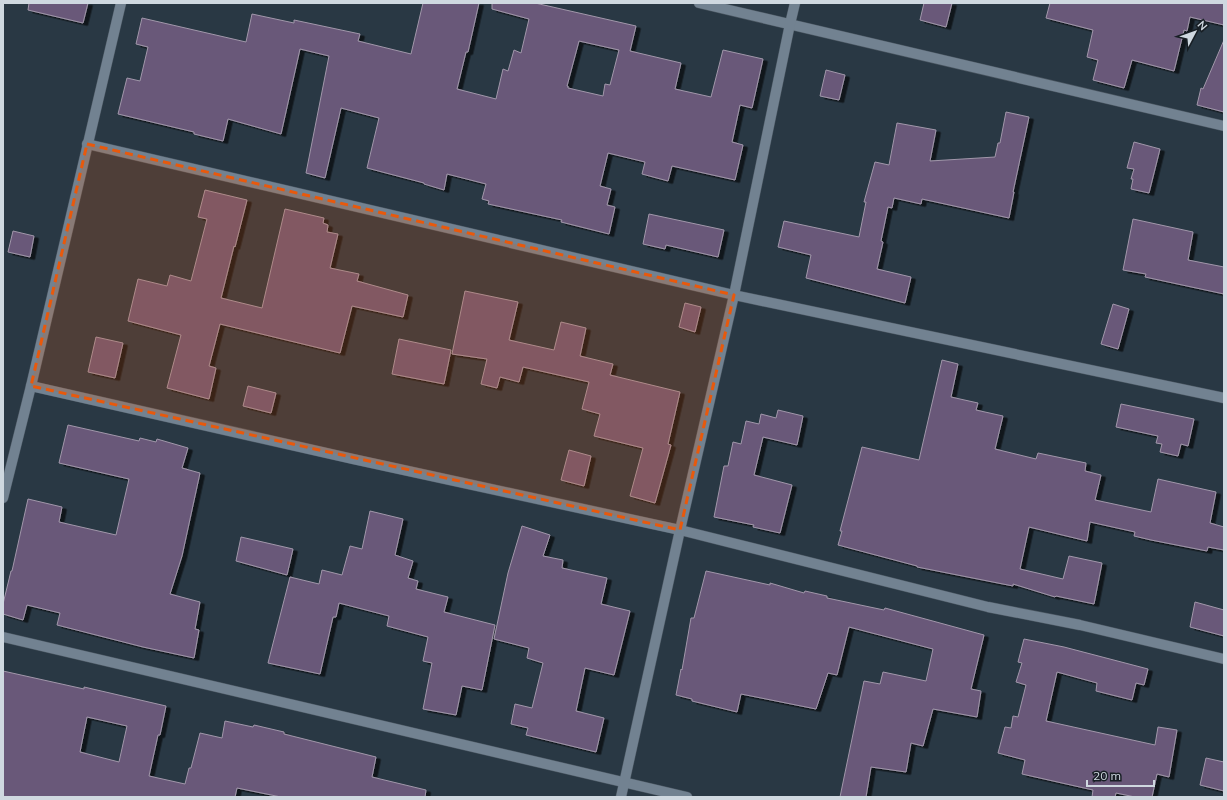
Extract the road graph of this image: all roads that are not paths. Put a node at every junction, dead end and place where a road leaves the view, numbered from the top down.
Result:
1 (120, 3) edge
2 (699, 3) edge
3 (795, 3) edge
4 (790, 24) junction
5 (1224, 126) edge
6 (87, 144) junction
7 (734, 295) junction
8 (30, 386) junction
9 (1224, 398) edge
10 (3, 498) edge
11 (680, 530) junction
12 (3, 637) edge
13 (1224, 658) edge
14 (624, 782) junction
15 (621, 797) edge
16 (687, 797) edge

1 - 6 street
2 - 4 street
3 - 4 street
4 - 5 street
4 - 7 street
6 - 7 street
6 - 8 street
7 - 9 street
7 - 11 street
8 - 10 street
8 - 11 street
11 - 13 street
11 - 14 street
12 - 14 street
14 - 15 street
14 - 16 street

